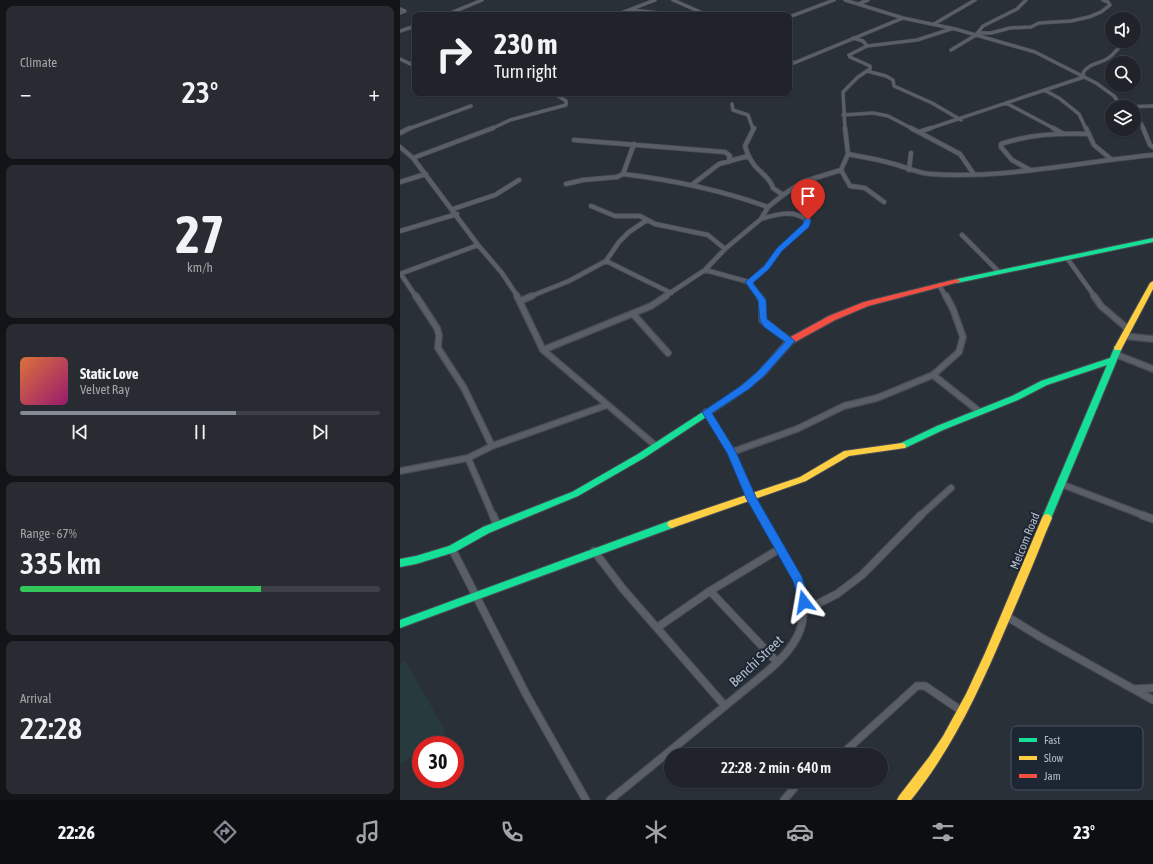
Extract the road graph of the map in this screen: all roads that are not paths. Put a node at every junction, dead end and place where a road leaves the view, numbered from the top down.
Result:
1 (482, 0) edge
2 (654, 0) edge
3 (673, 0) edge
4 (834, 0) edge
5 (845, 0) edge
6 (868, 0) edge
7 (975, 0) edge
8 (1026, 0) edge
9 (1104, 0) edge
10 (858, 4) junction
11 (400, 9) edge
12 (630, 10) junction
13 (453, 12) edge
14 (624, 12) edge
15 (650, 12) edge
16 (702, 12) edge
17 (400, 13) edge
18 (792, 16) edge
19 (903, 18) junction
20 (934, 24) junction
21 (412, 27) edge
22 (955, 29) junction
23 (400, 31) edge
24 (977, 34) junction
25 (853, 38) junction
26 (867, 46) junction
27 (1118, 48) edge
28 (951, 50) dead end
29 (400, 59) edge
30 (792, 61) edge
31 (412, 65) edge
32 (867, 72) junction
33 (1084, 77) junction
34 (1044, 90) junction
35 (558, 96) edge
36 (1117, 100) edge
37 (1006, 103) junction
38 (732, 104) dead end
39 (471, 106) dead end
40 (1141, 106) edge
41 (1153, 106) edge
42 (843, 115) junction
43 (961, 120) junction
44 (1141, 123) edge
45 (920, 132) junction
46 (400, 133) edge
47 (1063, 133) junction
48 (1089, 134) junction
49 (574, 140) dead end
50 (634, 144) junction
51 (400, 147) edge
52 (1153, 148) edge
53 (911, 153) dead end
54 (848, 154) junction
55 (1153, 155) edge
56 (748, 156) junction
57 (413, 158) junction
58 (1111, 159) junction
59 (728, 162) junction
60 (841, 170) junction
61 (909, 170) junction
62 (1030, 170) junction
63 (426, 174) junction
64 (623, 174) junction
65 (973, 174) junction
66 (519, 180) dead end
67 (400, 182) edge
68 (566, 184) dead end
69 (693, 184) junction
70 (783, 195) junction
71 (884, 202) dead end
72 (591, 206) dead end
73 (768, 207) junction
74 (455, 212) junction
75 (761, 219) junction
76 (647, 220) junction
77 (400, 231) edge
78 (962, 234) dead end
79 (1153, 240) edge
80 (478, 244) junction
81 (725, 249) junction
82 (1067, 258) junction
83 (606, 261) junction
84 (706, 270) junction
85 (999, 272) junction
86 (400, 274) edge
87 (749, 282) junction
88 (1153, 283) edge
89 (939, 285) junction
90 (671, 293) junction
91 (520, 301) junction
92 (633, 314) junction
93 (1126, 333) junction
94 (1153, 339) edge
95 (790, 341) junction
96 (543, 350) junction
97 (668, 353) dead end
98 (1114, 357) junction
99 (1153, 369) edge
100 (932, 375) junction
101 (607, 405) junction
102 (706, 412) junction
103 (980, 412) junction
104 (492, 446) junction
105 (656, 446) junction
106 (732, 452) junction
107 (468, 458) junction
108 (400, 471) edge
109 (1061, 484) junction
110 (951, 488) dead end
111 (751, 498) junction
112 (1153, 519) edge
113 (497, 525) junction
114 (781, 548) junction
115 (452, 549) junction
116 (594, 551) junction
117 (400, 563) edge
118 (710, 591) junction
119 (476, 597) junction
120 (805, 610) junction
121 (1006, 616) junction
122 (400, 624) edge
123 (658, 627) junction
124 (777, 662) junction
125 (1134, 688) junction
126 (1153, 688) edge
127 (1153, 700) edge
128 (725, 706) junction
129 (963, 712) junction
130 (849, 748) edge
131 (794, 788) edge
132 (586, 800) edge
133 (610, 800) edge
134 (784, 800) edge
135 (903, 800) edge

1 - 13 street
2 - 12 street
3 - 16 street
4 - 18 street
5 - 10 street
6 - 10 street
7 - 20 street
8 - 24 street
9 - 24 street
10 - 19 street
11 - 17 street
12 - 14 street
12 - 15 street
19 - 20 street
19 - 25 street
20 - 22 street
21 - 23 street
22 - 24 street
22 - 26 street
24 - 28 street
24 - 33 street
25 - 26 street
25 - 30 street
26 - 32 street
27 - 33 street
29 - 31 street
32 - 42 street
32 - 43 street
33 - 34 street
33 - 36 street
34 - 37 street
34 - 48 street
35 - 57 street
37 - 43 street
37 - 47 street
38 - 56 street
39 - 46 street
40 - 41 street
42 - 45 street
42 - 54 street
43 - 45 street
44 - 52 street
45 - 65 street
47 - 48 street
47 - 62 street
48 - 58 street
49 - 50 street
50 - 59 street
50 - 64 street
51 - 57 street
53 - 61 street
54 - 60 street
54 - 61 street
55 - 58 street
56 - 59 street
56 - 70 street
57 - 63 street
58 - 62 street
59 - 69 street
60 - 70 street
60 - 71 street
61 - 65 street
62 - 65 street
63 - 67 street
63 - 74 street
64 - 68 street
64 - 69 street
66 - 74 street
69 - 73 street
70 - 73 street
72 - 76 street
73 - 75 street
74 - 77 street
74 - 80 street
75 - 81 street
75 - 87 street
76 - 81 street
76 - 83 street
78 - 85 street
79 - 82 street
80 - 86 street
80 - 91 street
81 - 84 street
82 - 85 street
82 - 93 street
83 - 90 street
83 - 91 street
84 - 87 street
84 - 90 street
85 - 89 street
86 - 104 street
87 - 95 street
88 - 93 street, Melcom Road
89 - 95 street
89 - 100 street
90 - 92 street
91 - 96 street
92 - 96 street
92 - 97 street
93 - 94 street
93 - 98 street, Melcom Road
95 - 102 street
96 - 101 street
98 - 99 street
98 - 103 street
98 - 109 street, Melcom Road
100 - 103 street
100 - 106 street
101 - 104 street
101 - 105 street
102 - 105 street
102 - 106 street, Benchi Street
103 - 111 street
104 - 107 street
105 - 113 street
106 - 111 street, Benchi Street
107 - 108 street
107 - 113 street
109 - 112 street
109 - 121 street, Melcom Road
110 - 120 street
111 - 114 street, Benchi Street
111 - 116 street
113 - 115 street
114 - 118 street
114 - 120 street, Benchi Street
115 - 117 street
115 - 119 street
116 - 119 street
116 - 123 street
118 - 123 street
118 - 124 street
119 - 122 street
119 - 132 street
120 - 124 street, Benchi Street
121 - 125 street
121 - 129 street, Melcom Road
123 - 128 street
124 - 128 street, Benchi Street
125 - 126 street
125 - 127 street
128 - 133 street, Benchi Street
129 - 130 street
129 - 135 street, Melcom Road
131 - 134 street

